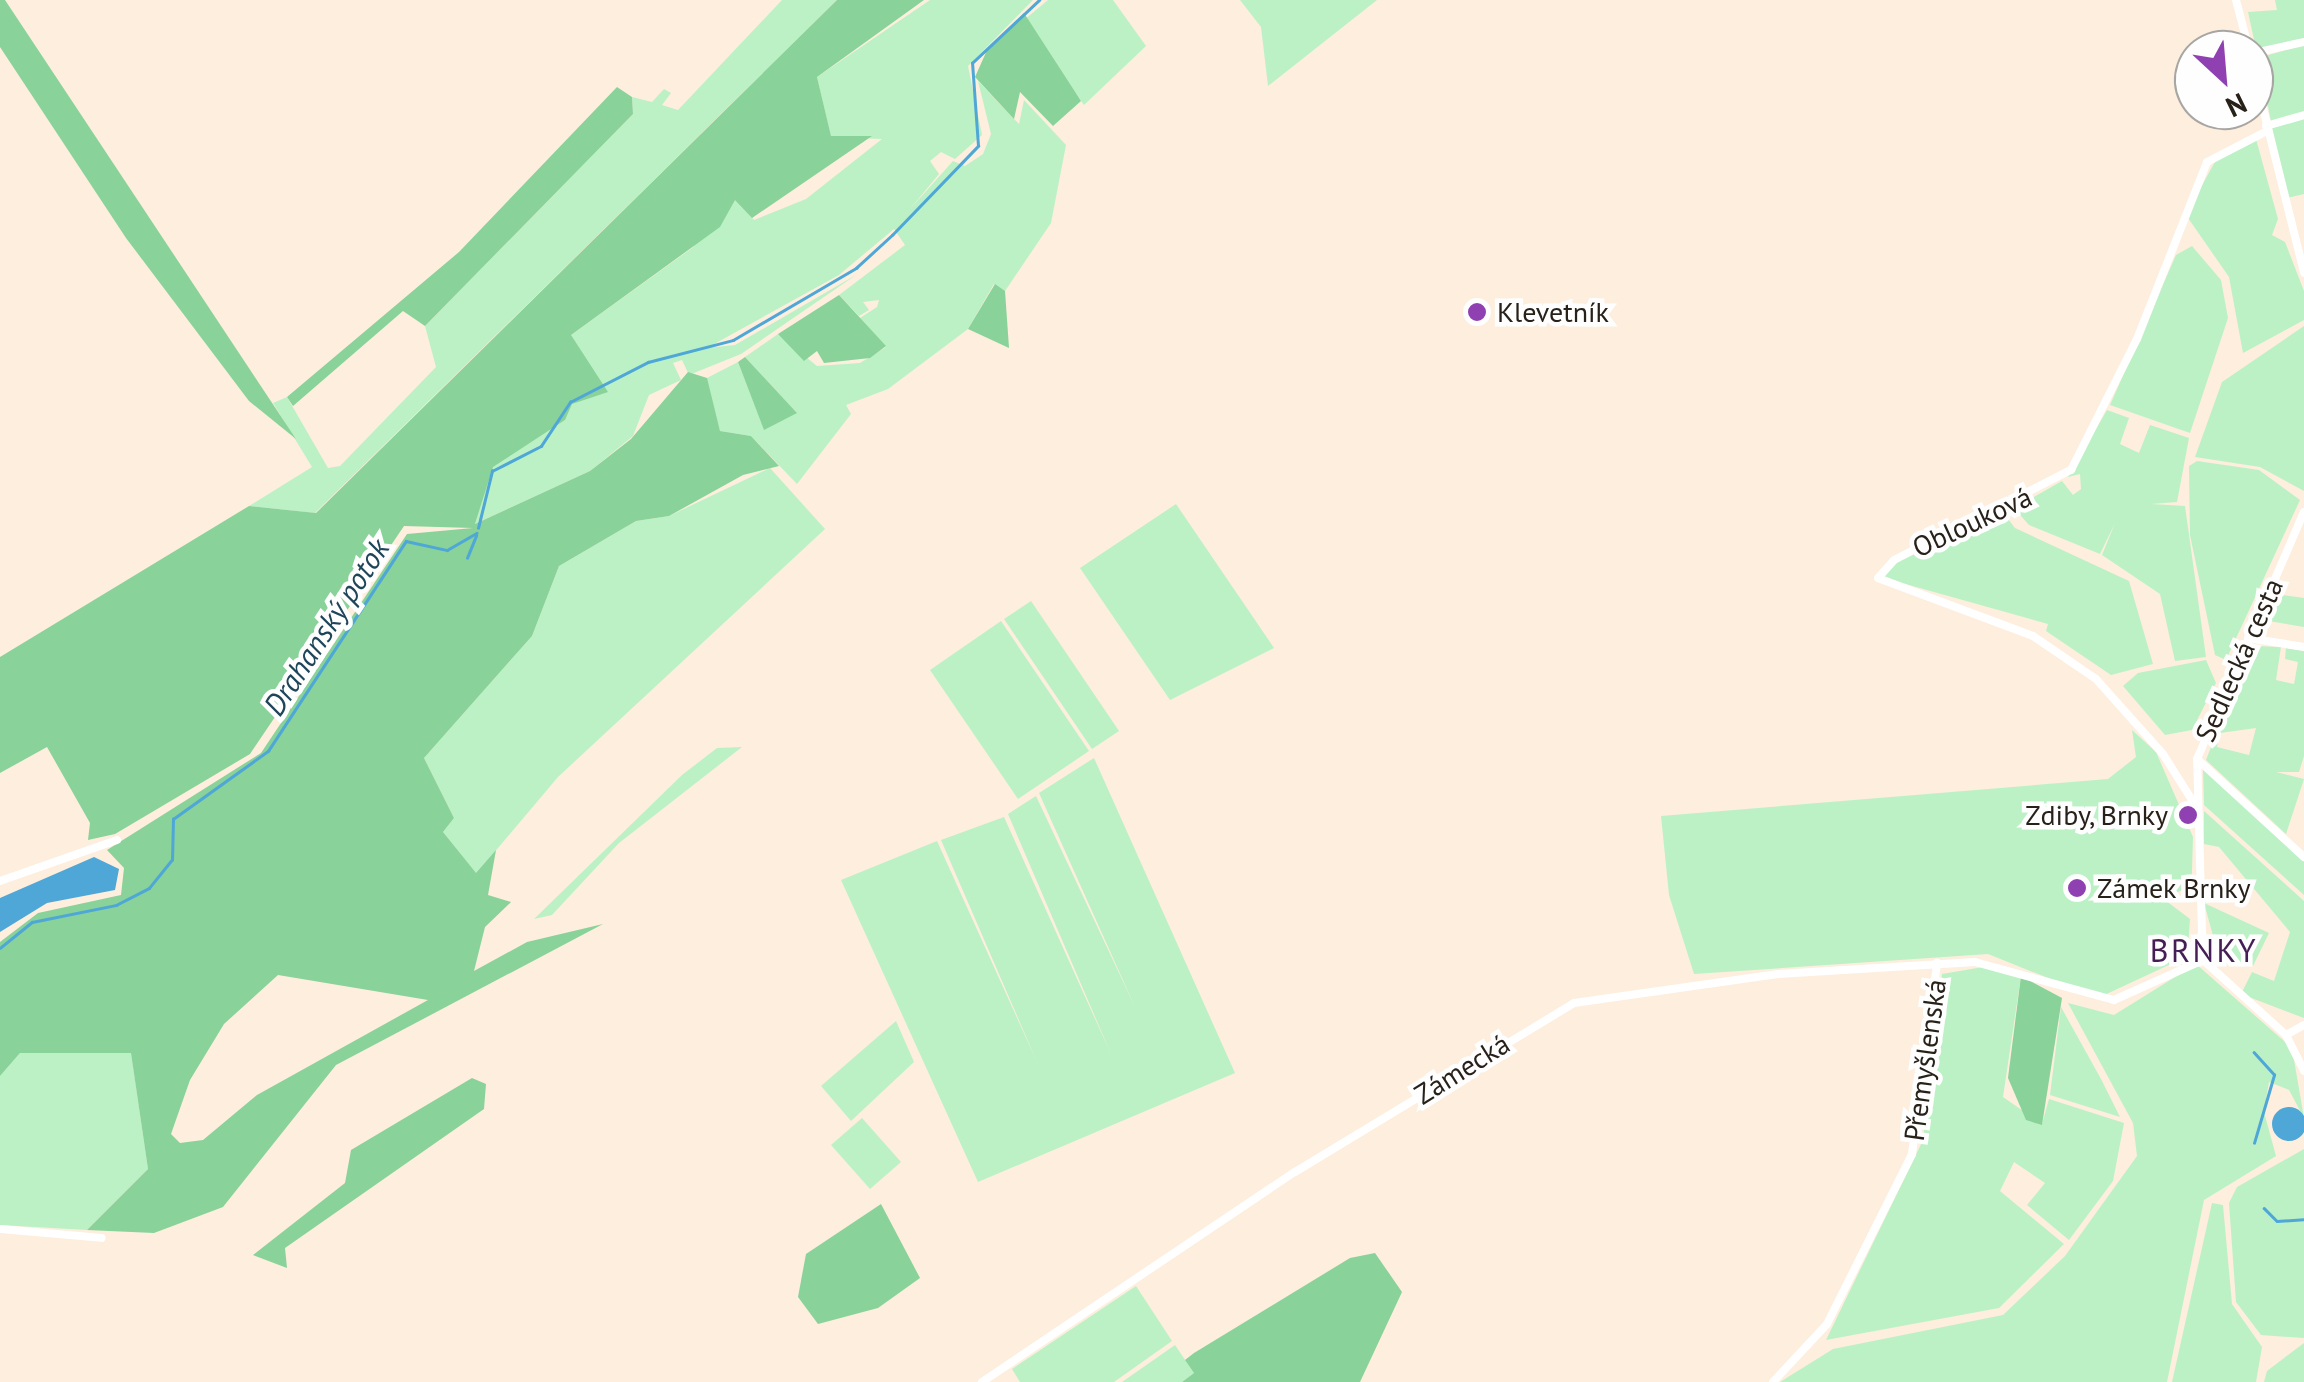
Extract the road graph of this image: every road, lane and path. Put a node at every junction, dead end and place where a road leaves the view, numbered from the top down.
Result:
1 (2236, 0) edge
2 (2245, 30) edge
3 (2304, 42) edge
4 (2274, 47) edge
5 (2304, 116) edge
6 (2274, 125) edge
7 (2262, 130) edge
8 (2267, 130) edge
9 (2304, 274) edge
10 (2304, 512) edge
11 (2248, 638) junction
12 (2304, 647) edge
13 (2196, 760) junction
14 (2196, 808) junction
15 (116, 840) dead end
16 (2304, 856) edge
17 (0, 881) edge
18 (2202, 933) junction
19 (2188, 961) junction
20 (1938, 962) junction
21 (2213, 962) junction
22 (2304, 1024) edge
23 (2286, 1035) junction
24 (2304, 1070) edge
25 (0, 1229) edge
26 (102, 1238) dead end
27 (982, 1382) edge
28 (1772, 1382) edge

1 - 2 street
3 - 4 street
5 - 6 street
7 - 14 street, Oblouková
8 - 9 street
10 - 11 street, Sedlecká cesta
11 - 12 street
11 - 13 street, Sedlecká cesta
13 - 14 street, Sedlecká cesta
13 - 16 street
14 - 18 street, Sedlecká cesta
15 - 17 street
18 - 19 street
18 - 21 street
19 - 20 street, Přemyšlenská
19 - 21 street
20 - 27 street, Zámecká
20 - 28 street, Přemyšlenská
21 - 23 street
22 - 23 street
23 - 24 street
25 - 26 street

